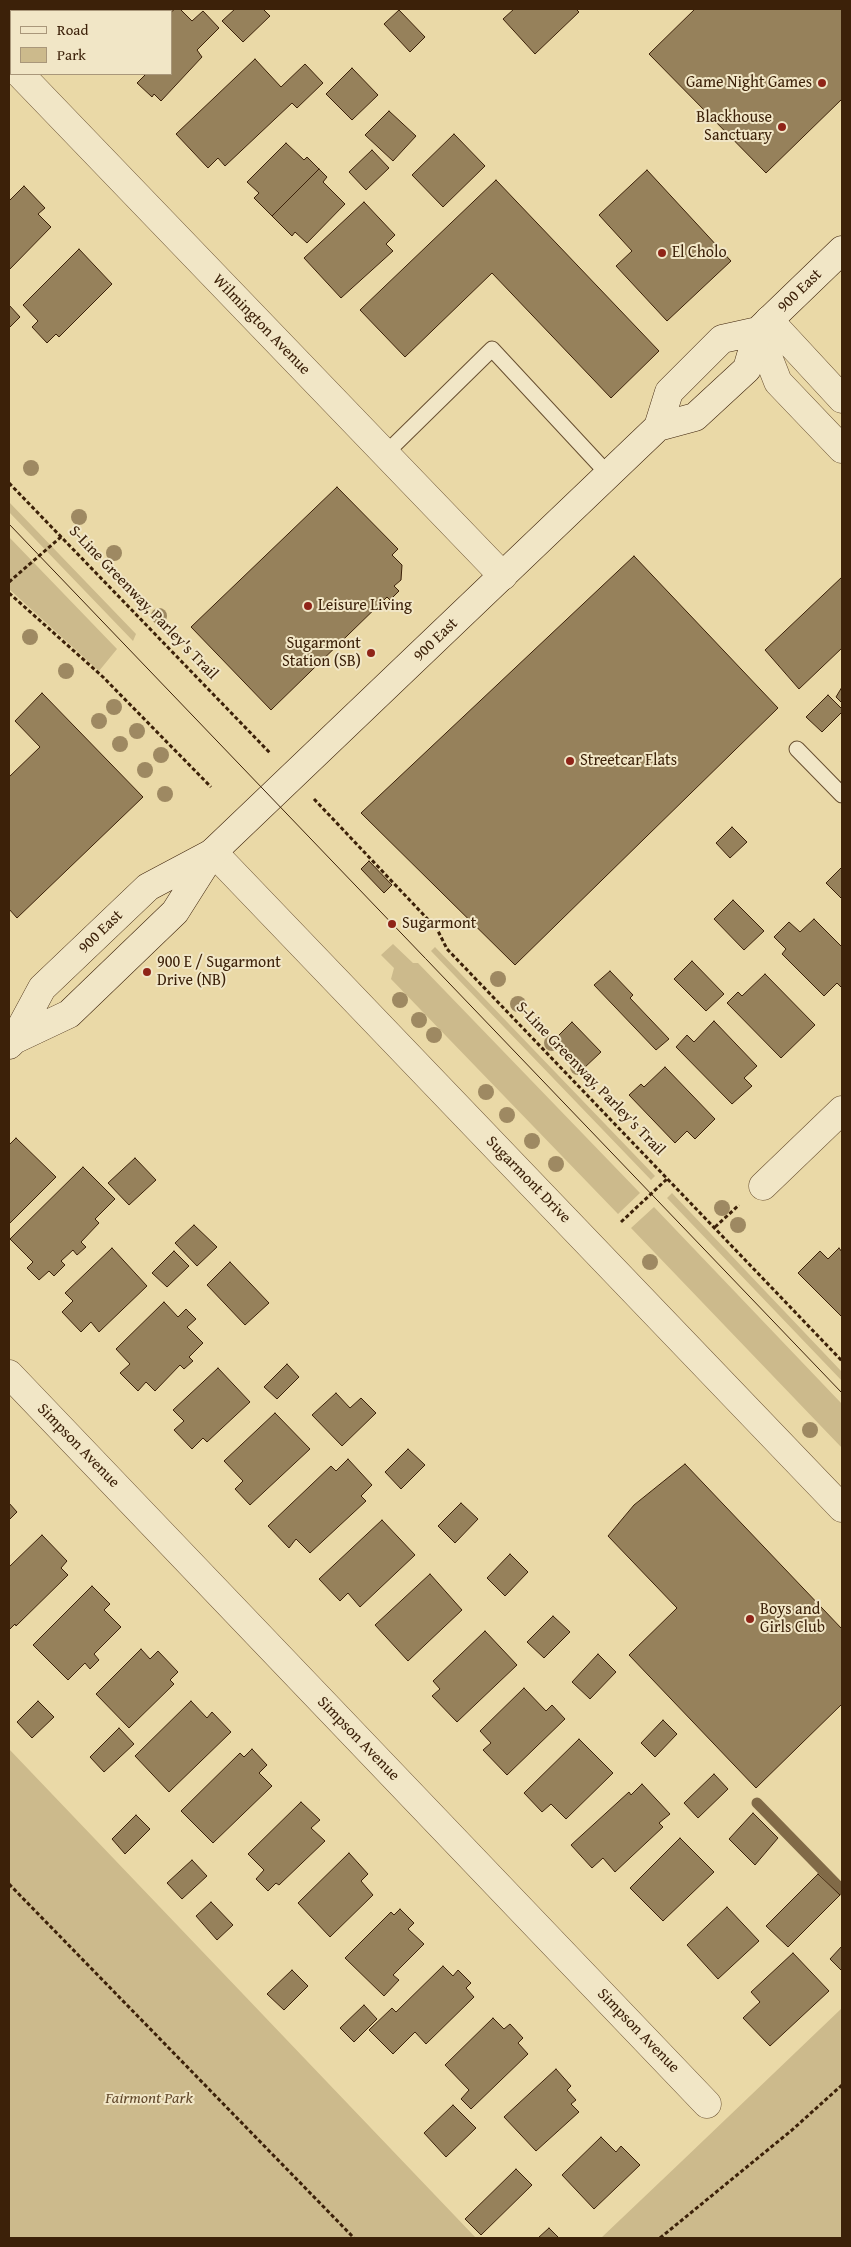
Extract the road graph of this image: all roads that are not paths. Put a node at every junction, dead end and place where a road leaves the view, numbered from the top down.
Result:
1 (21, 75) edge
2 (842, 250) edge
3 (764, 326) junction
4 (842, 398) edge
5 (658, 427) junction
6 (842, 449) edge
7 (385, 454) junction
8 (608, 474) junction
9 (503, 576) junction
10 (798, 749) dead end
11 (842, 795) edge
12 (213, 852) junction
13 (11, 1040) edge
14 (842, 1110) edge
15 (763, 1186) dead end
16 (9, 1374) edge
17 (842, 1508) edge
18 (707, 2104) dead end

1 - 7 street, Wilmington Avenue
2 - 3 street, 900 East
3 - 4 street
3 - 5 street, 900 East
3 - 5 street, 900 East
3 - 6 street
5 - 8 street, 900 East
7 - 8 lane
7 - 9 street, Wilmington Avenue
8 - 9 street, 900 East
9 - 12 street, 900 East
10 - 11 lane
12 - 13 street, 900 East
12 - 13 street, 900 East
12 - 17 street, Sugarmont Drive
14 - 15 street
16 - 18 street, Simpson Avenue

